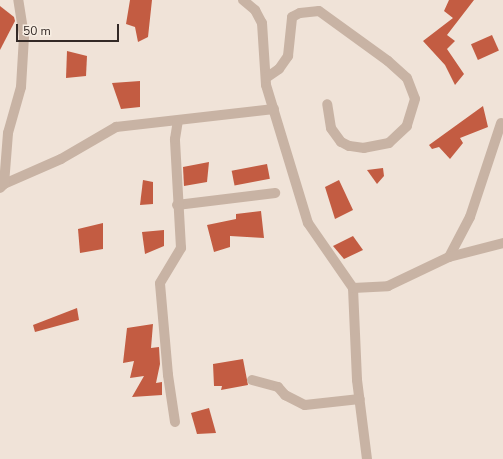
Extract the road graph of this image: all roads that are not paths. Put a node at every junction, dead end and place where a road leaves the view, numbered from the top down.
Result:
1 (18, 0) edge
2 (243, 0) edge
3 (266, 78) junction
4 (327, 104) dead end
5 (274, 109) junction
6 (178, 121) junction
7 (501, 123) dead end
8 (2, 186) edge
9 (275, 193) dead end
10 (177, 205) junction
11 (503, 244) edge
12 (449, 257) junction
13 (353, 288) junction
14 (252, 380) dead end
15 (360, 399) junction
16 (175, 422) dead end
17 (367, 459) edge

1 - 8 street
2 - 3 street
3 - 4 street
3 - 5 street
5 - 6 street
5 - 13 street
6 - 8 street
6 - 10 street
7 - 12 street
9 - 10 street
10 - 16 street
11 - 12 street
12 - 13 street
13 - 15 street
14 - 15 street
15 - 17 street

